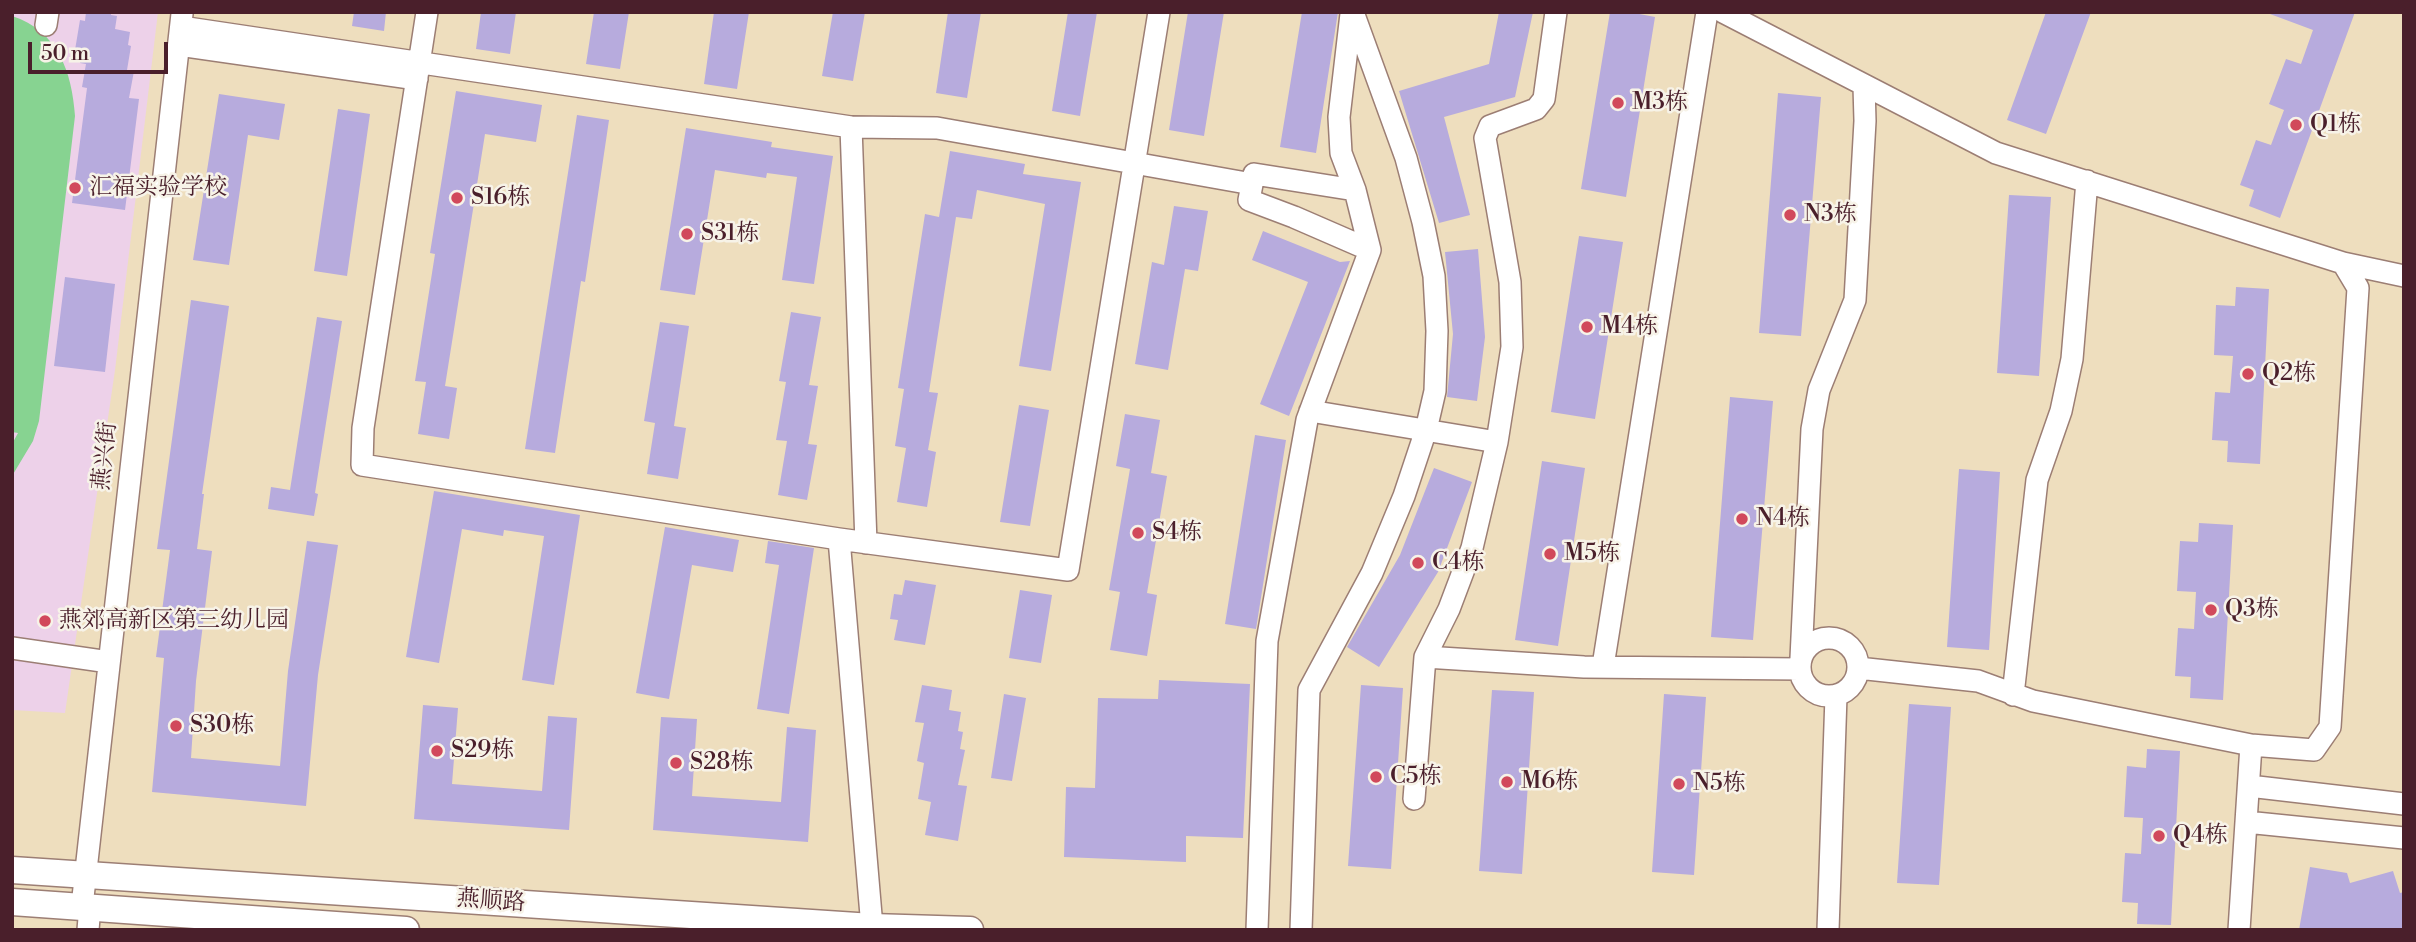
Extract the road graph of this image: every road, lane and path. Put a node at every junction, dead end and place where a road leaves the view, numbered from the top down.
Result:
1 (427, 12) edge
2 (1159, 12) edge
3 (1352, 12) edge
4 (1556, 12) edge
5 (1707, 12) edge
6 (1724, 12) edge
7 (181, 28) edge
8 (418, 70) junction
9 (1864, 86) junction
10 (850, 127) junction
11 (1134, 164) junction
12 (2087, 181) junction
13 (1252, 184) junction
14 (1355, 190) junction
15 (1370, 250) junction
16 (2343, 263) junction
17 (2404, 276) edge
18 (1310, 411) junction
19 (1426, 430) junction
20 (1497, 442) junction
21 (839, 539) junction
22 (866, 543) junction
23 (12, 648) edge
24 (1425, 657) junction
25 (109, 662) junction
26 (1800, 664) junction
27 (1603, 666) junction
28 (1858, 668) junction
29 (2013, 695) junction
30 (1830, 696) junction
31 (2251, 745) junction
32 (2249, 786) junction
33 (1413, 800) dead end
34 (2404, 804) edge
35 (2246, 822) junction
36 (2404, 838) edge
37 (12, 870) edge
38 (85, 875) junction
39 (12, 902) edge
40 (87, 914) edge
41 (872, 927) junction
42 (406, 930) edge
43 (970, 930) edge
44 (1257, 930) edge
45 (1301, 930) edge
46 (1817, 930) edge
47 (1828, 930) edge
48 (2239, 930) edge

1 - 8 street
2 - 11 street
3 - 14 street
3 - 19 street
4 - 20 street
5 - 27 street
6 - 9 street
7 - 8 street
7 - 25 street, 燕兴街
8 - 10 street
8 - 21 street
9 - 12 street
9 - 26 street
10 - 11 street
10 - 22 street
11 - 13 street
11 - 22 street
12 - 16 street
12 - 29 street
13 - 14 street
13 - 15 street
14 - 15 street
15 - 18 street
16 - 17 street
16 - 31 street
18 - 19 street
18 - 44 street
19 - 20 street
19 - 45 street
20 - 24 street
21 - 22 street
21 - 41 street
23 - 25 street
24 - 27 street
24 - 33 street
25 - 38 street, 燕兴街
26 - 27 street
26 - 28 street
26 - 30 street
28 - 29 street
28 - 30 street
29 - 31 street
30 - 46 street
30 - 47 street
31 - 32 street
32 - 34 street
32 - 35 street
35 - 36 street
35 - 48 street
37 - 38 main road, 燕顺路
38 - 40 street, 燕兴街
38 - 41 main road, 燕顺路
39 - 40 main road
40 - 42 main road
41 - 43 main road, 燕顺路

